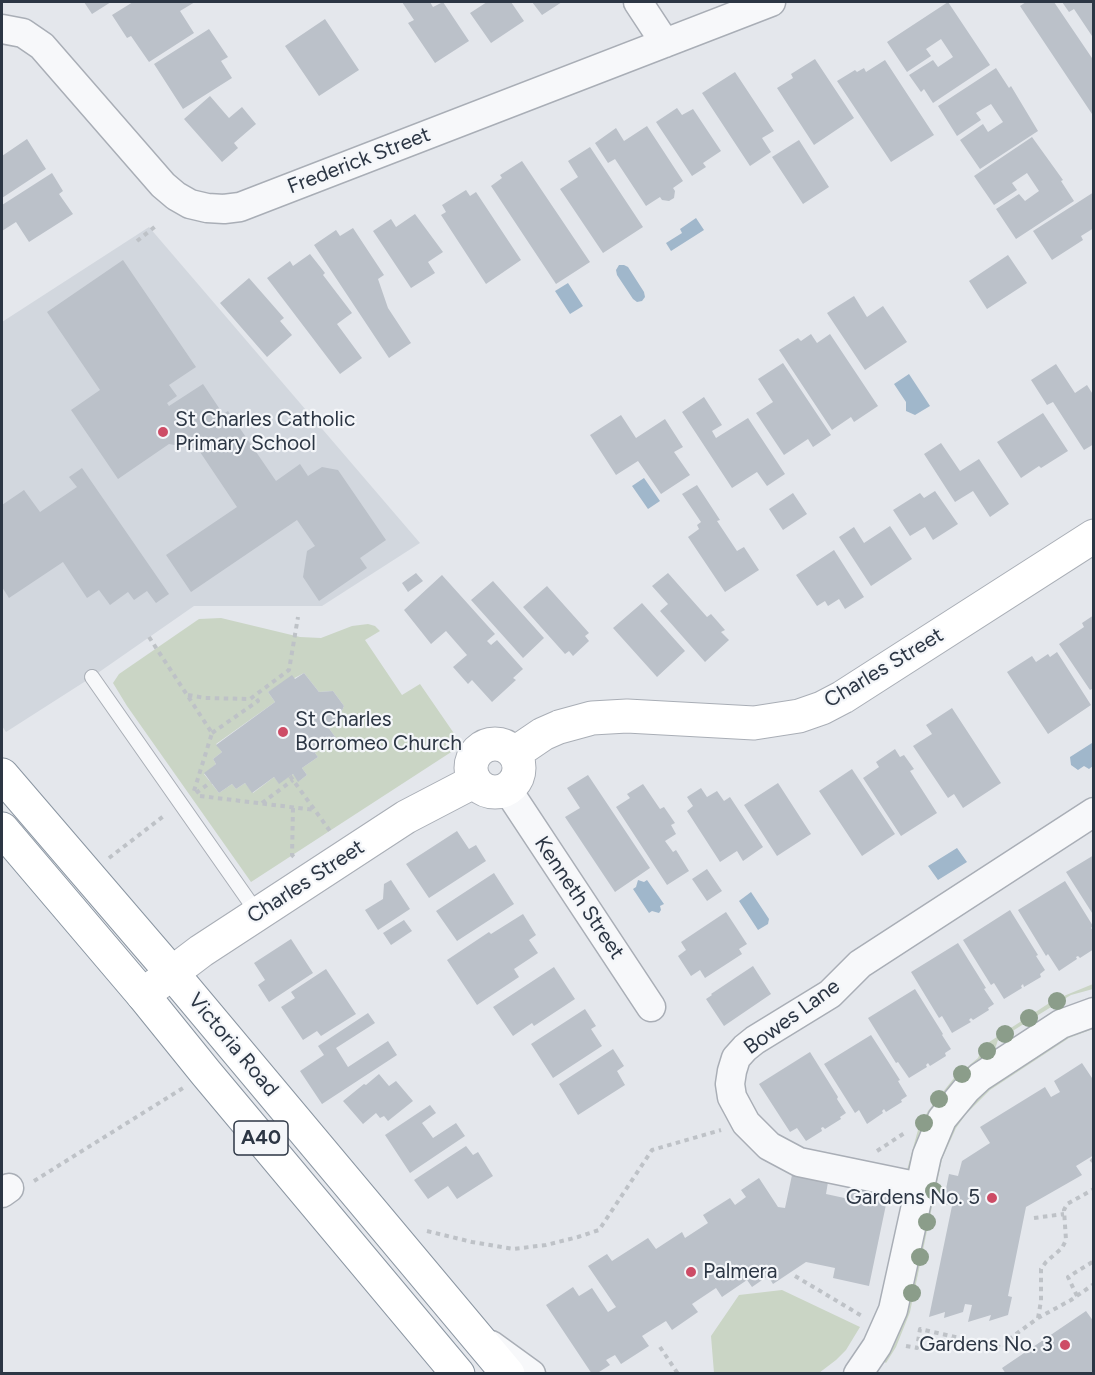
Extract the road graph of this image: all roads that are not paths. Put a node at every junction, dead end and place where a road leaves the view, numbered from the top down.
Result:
1 (638, 2) edge
2 (771, 2) edge
3 (2, 29) edge
4 (665, 43) junction
5 (1094, 536) edge
6 (92, 677) dead end
7 (515, 753) junction
8 (2, 775) edge
9 (475, 782) junction
10 (507, 789) junction
11 (1094, 812) edge
12 (2, 829) edge
13 (258, 914) junction
14 (172, 973) junction
15 (143, 994) junction
16 (651, 1007) dead end
17 (1094, 1012) edge
18 (920, 1187) junction
19 (477, 1335) junction
20 (858, 1370) edge
21 (459, 1374) edge
22 (508, 1374) edge
23 (531, 1374) edge

1 - 4 street
2 - 4 street, Frederick Street
3 - 4 street, Frederick Street
5 - 7 main road, Charles Street
6 - 13 lane
7 - 9 main road
7 - 10 main road
8 - 14 main road, Victoria Road / A40
9 - 10 main road
9 - 13 main road, Charles Street
10 - 16 street, Kenneth Street
11 - 18 street, Bowes Lane
12 - 15 main road, Victoria Road / A40
13 - 14 main road, Charles Street
14 - 15 main road, Charles Street
14 - 19 main road, Victoria Road / A40
15 - 21 main road, Victoria Road / A40
17 - 18 street
18 - 20 street
19 - 22 main road, Victoria Road / A40
19 - 23 street

